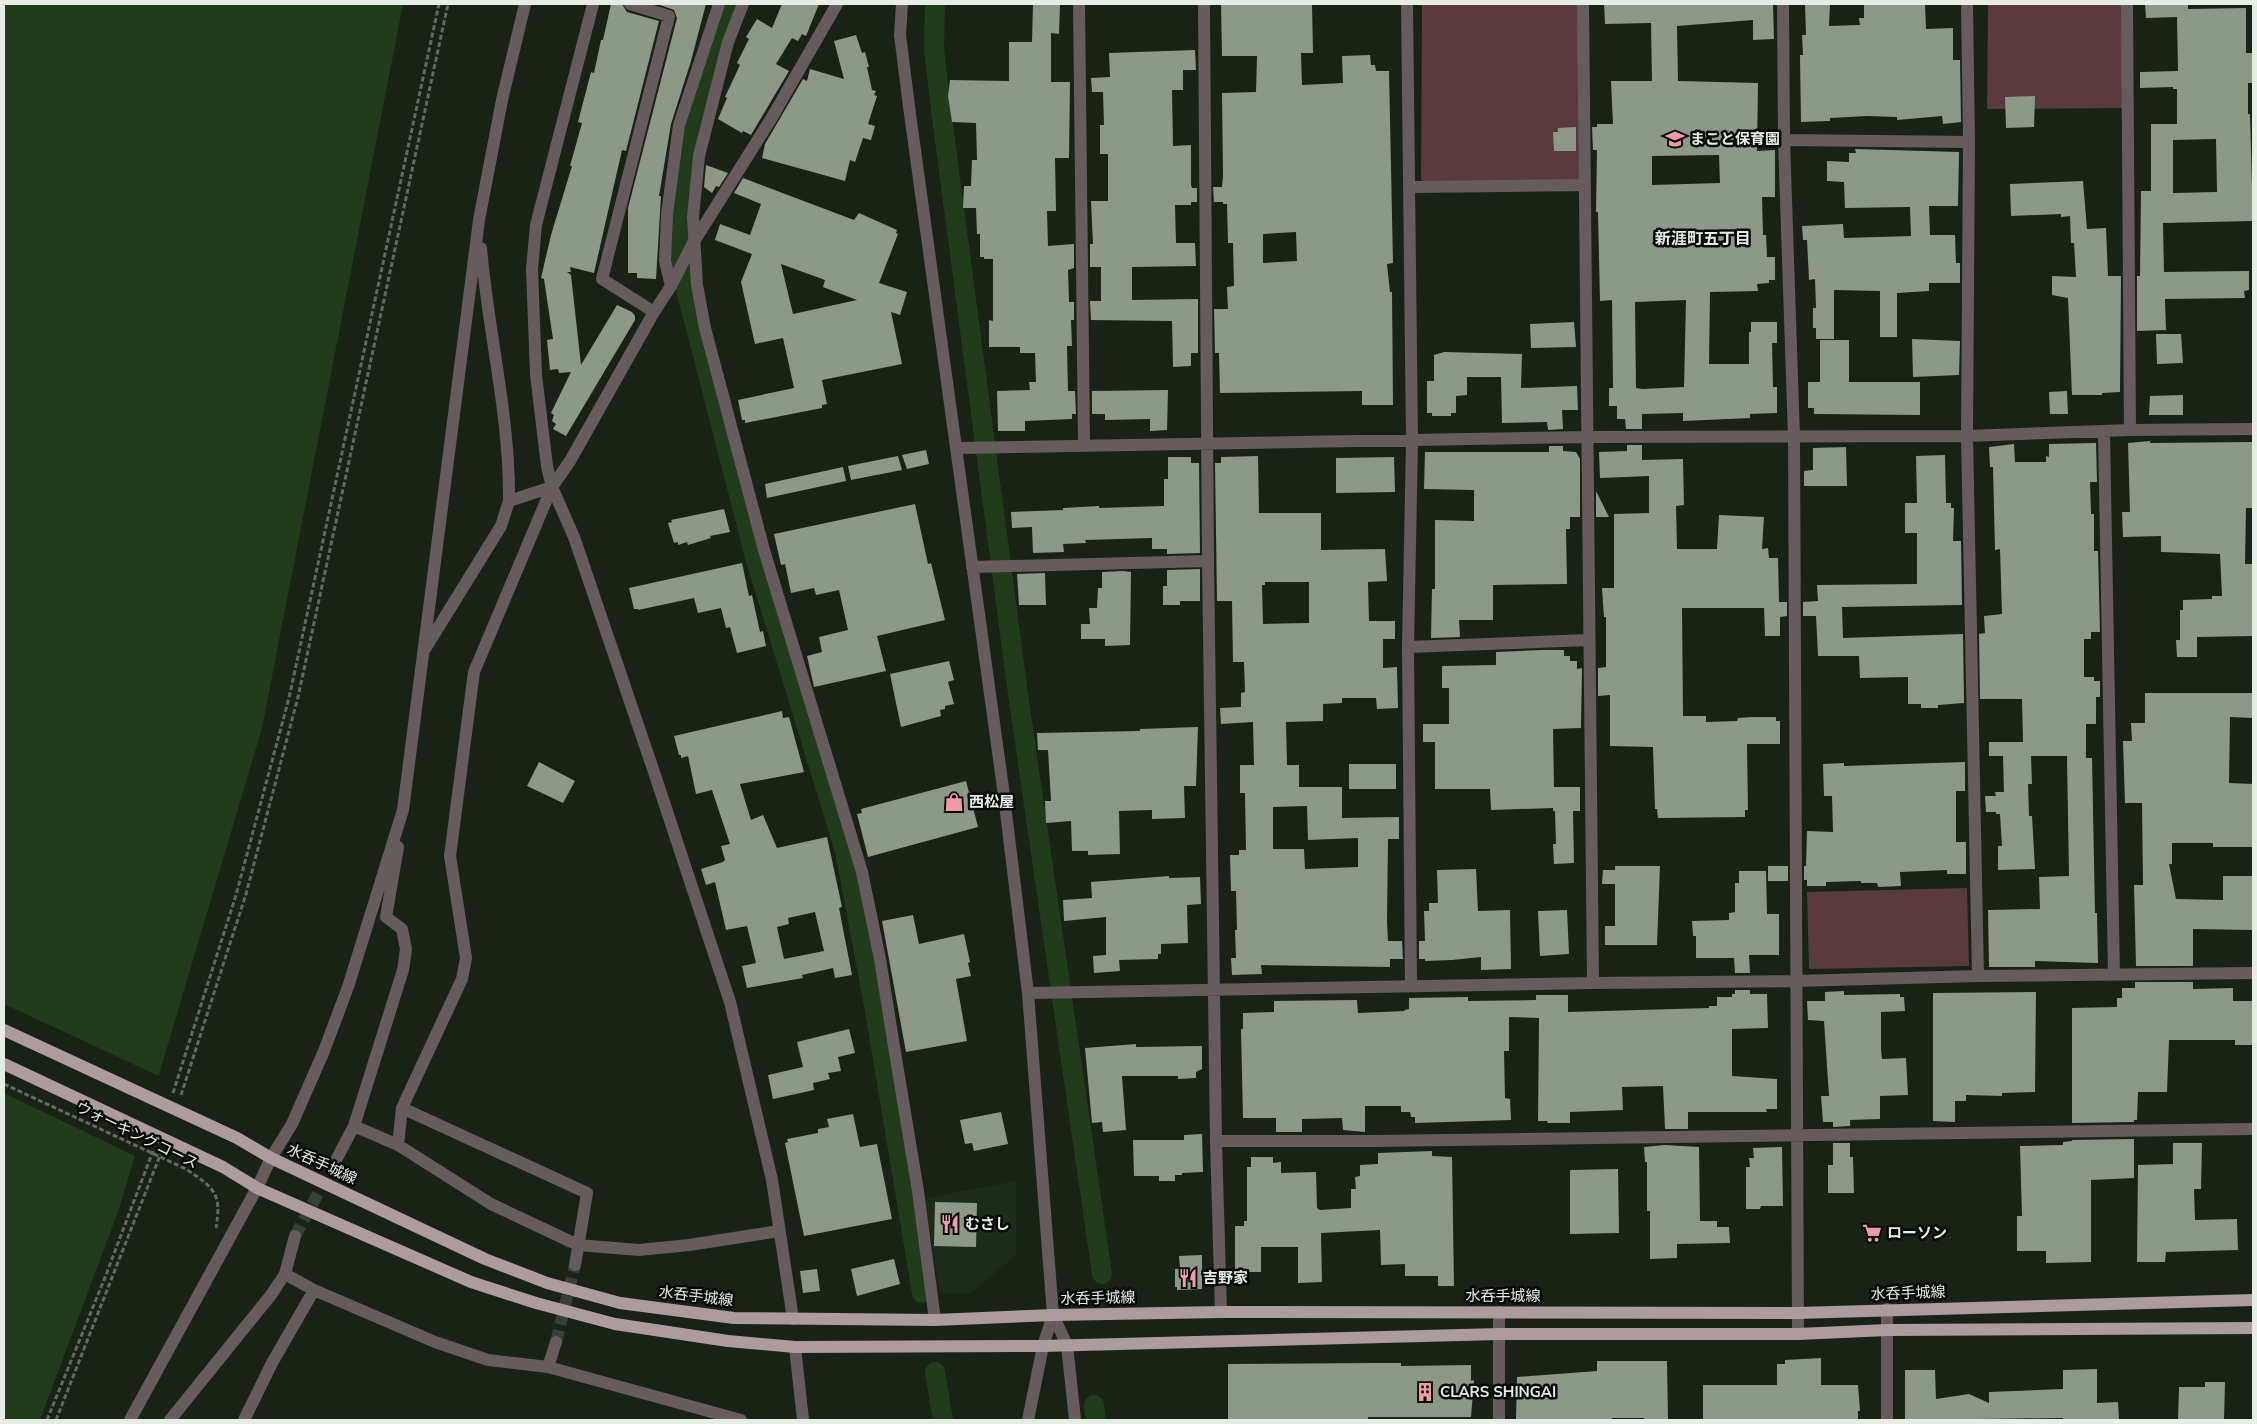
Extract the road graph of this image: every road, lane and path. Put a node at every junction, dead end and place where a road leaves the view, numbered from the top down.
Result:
1 (439, 4) edge
2 (448, 4) edge
3 (525, 4) edge
4 (593, 4) edge
5 (630, 4) edge
6 (719, 4) edge
7 (743, 4) edge
8 (837, 4) edge
9 (902, 4) edge
10 (1079, 4) edge
11 (1204, 4) edge
12 (1407, 4) edge
13 (1583, 4) edge
14 (1783, 4) edge
15 (1967, 4) edge
16 (2127, 4) edge
17 (1784, 140) junction
18 (1969, 142) junction
19 (1584, 185) junction
20 (1410, 187) junction
21 (479, 220) junction
22 (691, 247) junction
23 (674, 281) junction
24 (654, 312) junction
25 (2130, 430) junction
26 (2253, 430) edge
27 (2104, 432) junction
28 (1968, 436) junction
29 (1588, 437) junction
30 (1794, 437) junction
31 (1412, 440) junction
32 (1084, 444) junction
33 (1208, 445) junction
34 (957, 448) junction
35 (552, 487) junction
36 (509, 500) junction
37 (1208, 562) junction
38 (972, 567) junction
39 (1588, 640) junction
40 (1408, 647) junction
41 (422, 653) junction
42 (402, 810) junction
43 (2253, 973) edge
44 (2114, 975) junction
45 (1978, 976) junction
46 (1795, 981) junction
47 (1593, 983) junction
48 (1412, 986) junction
49 (1216, 990) junction
50 (1028, 994) junction
51 (4, 1030) edge
52 (4, 1064) edge
53 (4, 1084) edge
54 (181, 1096) dead end
55 (172, 1098) dead end
56 (402, 1108) junction
57 (354, 1126) junction
58 (2253, 1129) edge
59 (1796, 1134) junction
60 (1216, 1141) junction
61 (156, 1142) dead end
62 (398, 1145) junction
63 (162, 1149) dead end
64 (272, 1158) junction
65 (334, 1162) tunnel mouth
66 (257, 1188) junction
67 (216, 1229) dead end
68 (780, 1231) junction
69 (296, 1236) tunnel mouth
70 (578, 1245) junction
71 (576, 1265) tunnel mouth
72 (285, 1274) junction
73 (314, 1290) junction
74 (2253, 1300) edge
75 (1886, 1309) junction
76 (1221, 1312) junction
77 (1499, 1312) junction
78 (1797, 1313) junction
79 (1053, 1315) junction
80 (793, 1319) junction
81 (935, 1320) junction
82 (2253, 1328) edge
83 (1888, 1330) junction
84 (1499, 1334) junction
85 (1798, 1334) junction
86 (556, 1342) tunnel mouth
87 (1067, 1345) junction
88 (1043, 1346) junction
89 (795, 1347) junction
90 (548, 1367) junction
91 (47, 1420) edge
92 (56, 1420) edge
93 (130, 1420) edge
94 (170, 1420) edge
95 (244, 1420) edge
96 (741, 1420) edge
97 (803, 1420) edge
98 (1028, 1420) edge
99 (1075, 1420) edge
100 (1499, 1420) edge
101 (1888, 1420) edge

1 - 55 path
2 - 54 path
3 - 21 street
4 - 35 street
5 - 24 street
6 - 23 street
7 - 22 street
8 - 22 street
9 - 34 street
10 - 32 street
11 - 33 street
12 - 20 street
13 - 19 street
14 - 17 street
15 - 18 street
16 - 25 street
17 - 18 street
17 - 30 street
18 - 28 street
19 - 20 street
19 - 29 street
20 - 31 street
21 - 36 street
21 - 41 street
22 - 23 street
22 - 81 street
23 - 24 street
24 - 35 street
25 - 26 street
25 - 27 street
27 - 28 street
27 - 44 street
28 - 30 street
28 - 45 street
29 - 30 street
29 - 31 street
29 - 39 street
30 - 46 street
31 - 33 street
31 - 40 street
32 - 33 street
32 - 34 street
33 - 37 street
34 - 38 street
35 - 36 street
35 - 56 street
35 - 68 street
36 - 41 street
37 - 38 street
37 - 49 street
38 - 50 street
39 - 40 street
39 - 47 street
40 - 48 street
41 - 42 street
42 - 57 street
42 - 64 street
43 - 44 street
44 - 45 street
45 - 46 street
46 - 47 street
46 - 59 street
47 - 48 street
48 - 49 street
49 - 50 street
49 - 60 street
50 - 79 street
51 - 64 main road, 水呑手城線
52 - 66 main road
53 - 67 path, ウォーキングコース
56 - 62 street
56 - 70 street
57 - 62 street
57 - 65 street
58 - 59 street
59 - 60 street
59 - 78 street
60 - 76 street
61 - 91 path
62 - 70 street
63 - 92 path
64 - 66 street
64 - 80 main road, 水呑手城線
66 - 89 main road
66 - 93 street
68 - 70 street
68 - 80 street
69 - 72 street
70 - 71 street
72 - 73 street
72 - 94 street
73 - 90 street
73 - 95 street
74 - 75 main road, 水呑手城線
75 - 78 main road, 水呑手城線
75 - 83 street
76 - 77 main road, 水呑手城線
76 - 79 main road, 水呑手城線
77 - 78 main road, 水呑手城線
77 - 84 street
78 - 85 street
79 - 81 main road, 水呑手城線
79 - 87 street
79 - 88 street
80 - 81 main road, 水呑手城線
82 - 83 main road
83 - 85 main road
83 - 101 street
84 - 85 main road
84 - 87 main road
84 - 100 street
86 - 90 street
87 - 88 main road
87 - 99 street
88 - 89 main road
88 - 98 street
89 - 97 street
90 - 96 street

